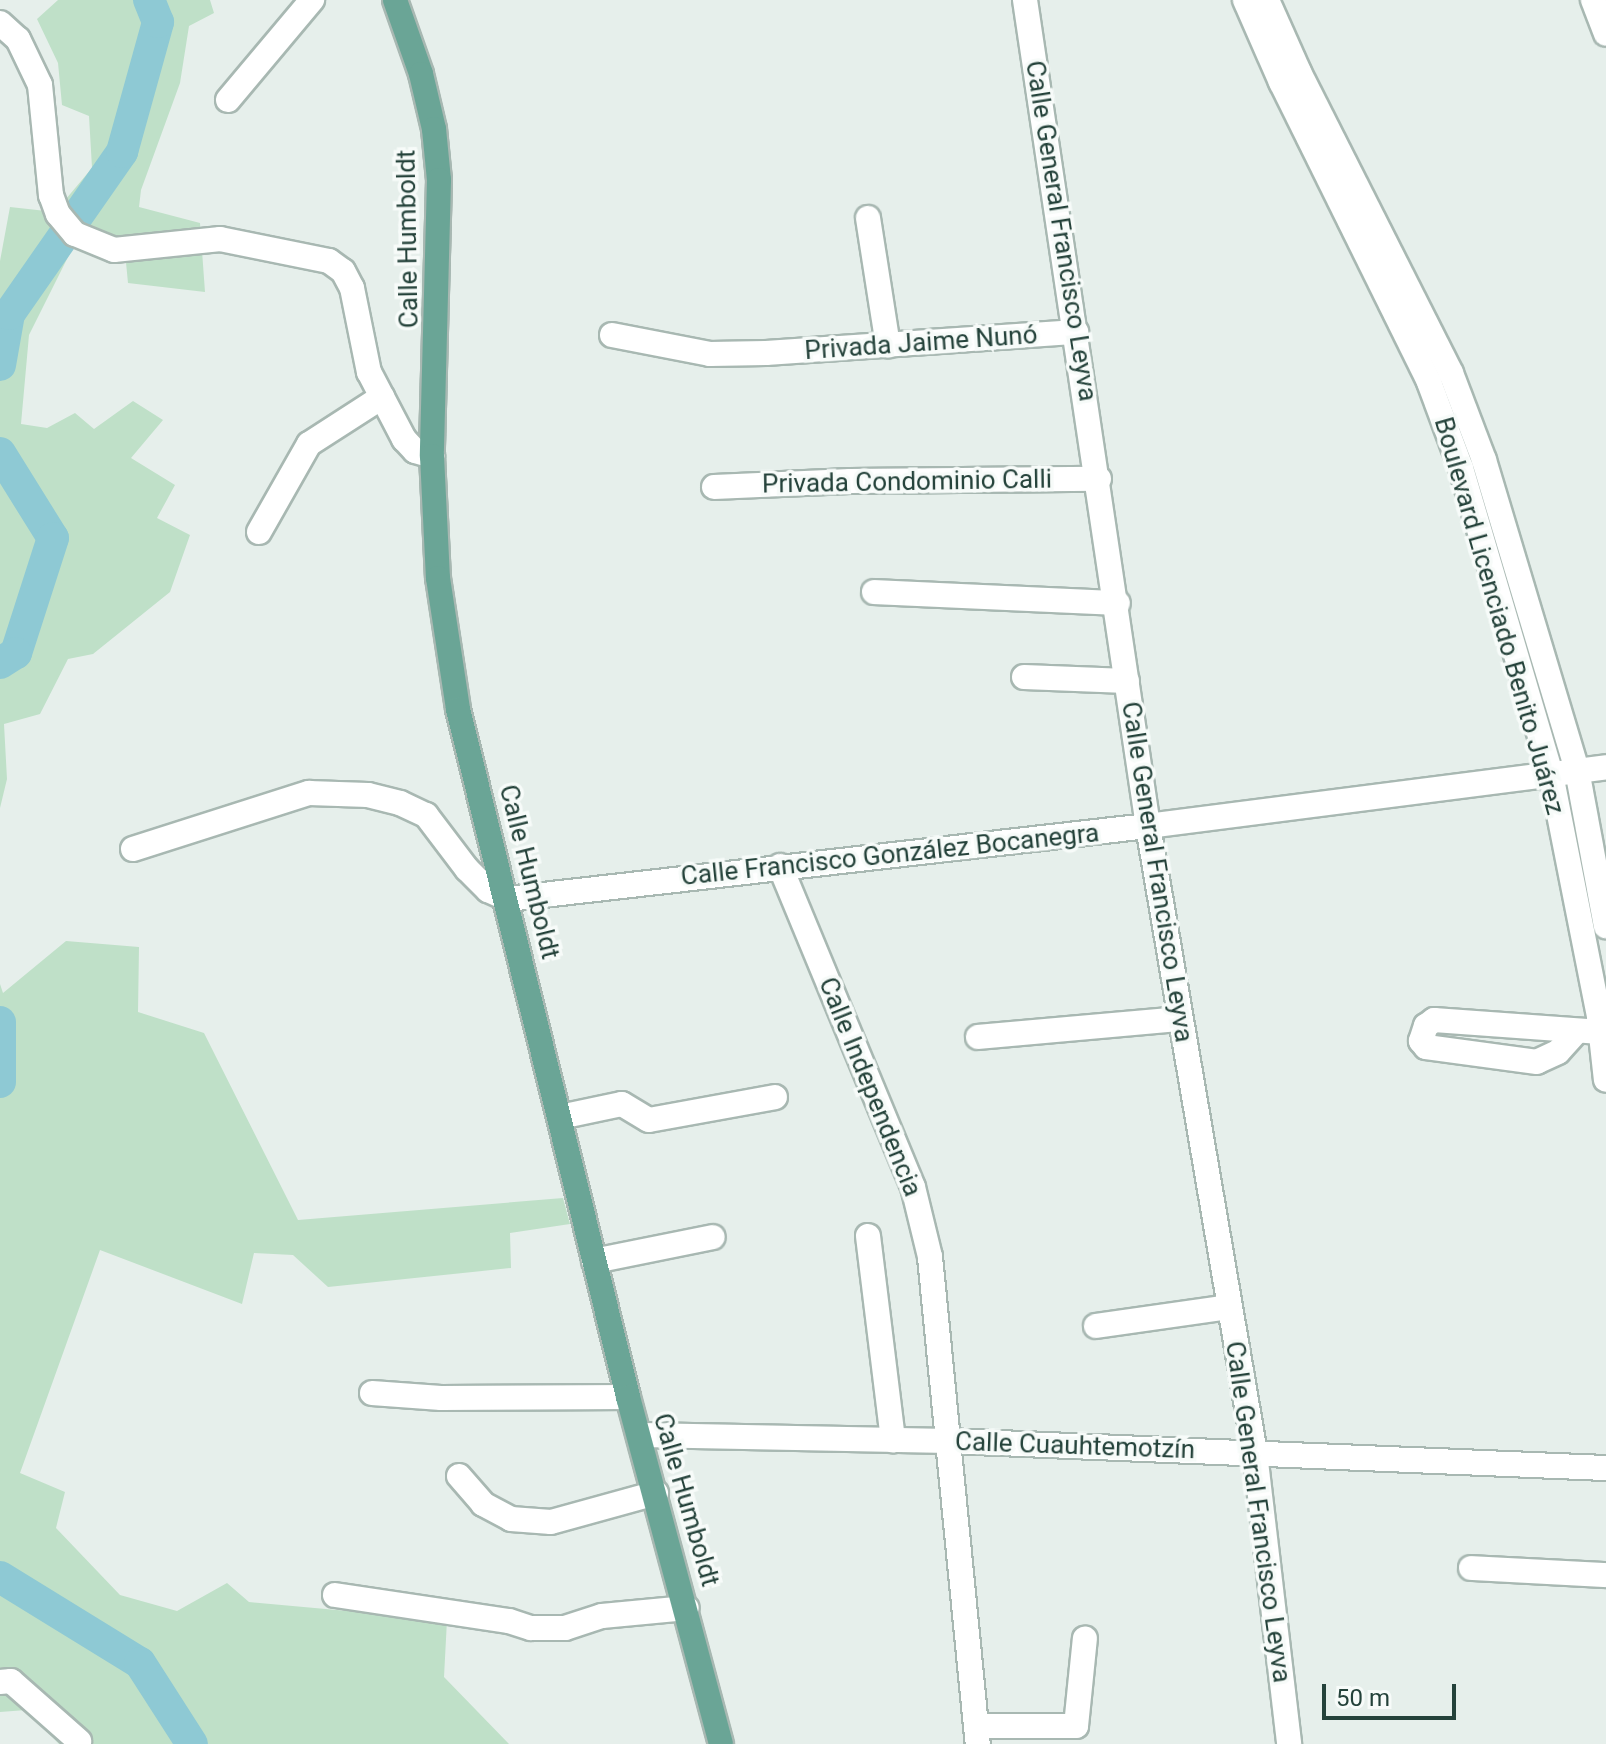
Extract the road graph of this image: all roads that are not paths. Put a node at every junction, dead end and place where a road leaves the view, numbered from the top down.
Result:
1 (312, 0) edge
2 (395, 0) edge
3 (1025, 0) edge
4 (1245, 0) edge
5 (1267, 0) edge
6 (1593, 0) edge
7 (0, 23) edge
8 (1606, 34) edge
9 (228, 100) dead end
10 (868, 218) dead end
11 (1076, 332) junction
12 (612, 335) dead end
13 (888, 345) junction
14 (1440, 377) junction
15 (382, 397) junction
16 (432, 456) junction
17 (1099, 479) junction
18 (714, 487) dead end
19 (259, 532) dead end
20 (874, 592) dead end
21 (1118, 603) junction
22 (1024, 677) dead end
23 (1127, 681) junction
24 (1606, 767) edge
25 (1577, 770) junction
26 (1551, 774) junction
27 (1148, 826) junction
28 (133, 849) dead end
29 (780, 866) junction
30 (508, 899) junction
31 (1606, 926) edge
32 (1180, 1019) junction
33 (1589, 1032) junction
34 (978, 1037) dead end
35 (1606, 1080) edge
36 (775, 1097) dead end
37 (560, 1117) junction
38 (868, 1236) dead end
39 (713, 1237) dead end
40 (594, 1261) junction
41 (1229, 1307) junction
42 (1096, 1326) dead end
43 (372, 1393) dead end
44 (628, 1397) junction
45 (641, 1435) junction
46 (893, 1440) junction
47 (950, 1441) junction
48 (1255, 1453) junction
49 (1606, 1468) edge
50 (459, 1476) dead end
51 (656, 1493) junction
52 (1471, 1568) dead end
53 (1606, 1575) edge
54 (335, 1595) dead end
55 (687, 1608) junction
56 (1085, 1638) dead end
57 (0, 1682) edge
58 (977, 1735) edge
59 (79, 1741) dead end
60 (721, 1744) edge
61 (1289, 1744) edge

1 - 9 street
2 - 16 main road, Calle Humboldt
3 - 11 street, Calle General Francisco Leyva
4 - 14 street, Boulevard Licenciado Benito Juárez
5 - 14 street, Boulevard Licenciado Benito Juárez
6 - 8 street
7 - 15 street
10 - 13 street
11 - 13 street, Privada Jaime Nunó
11 - 17 street, Calle General Francisco Leyva
12 - 13 street, Privada Jaime Nunó
14 - 25 street, Boulevard Licenciado Benito Juárez
14 - 26 street, Boulevard Licenciado Benito Juárez
15 - 16 street
15 - 19 street
16 - 30 main road, Calle Humboldt
17 - 18 street, Privada Condominio Calli
17 - 21 street, Calle General Francisco Leyva
20 - 21 street
21 - 23 street, Calle General Francisco Leyva
22 - 23 street
23 - 27 street, Calle General Francisco Leyva
24 - 25 street, Calle Francisco González Bocanegra
25 - 26 street, Calle Francisco González Bocanegra
25 - 31 street, Boulevard Licenciado Benito Juárez
26 - 27 street, Calle Francisco González Bocanegra
26 - 33 street, Boulevard Licenciado Benito Juárez
27 - 29 street, Calle Francisco González Bocanegra
27 - 32 street, Calle General Francisco Leyva
28 - 30 street
29 - 30 street, Calle Francisco González Bocanegra
29 - 47 street, Calle Independencia
30 - 37 main road, Calle Humboldt
32 - 34 street
32 - 41 street, Calle General Francisco Leyva
33 - 33 street
33 - 35 street, Boulevard Licenciado Benito Juárez
36 - 37 street
37 - 40 main road, Calle Humboldt
38 - 46 street
39 - 40 street
40 - 44 main road, Calle Humboldt
41 - 42 street
41 - 48 street, Calle General Francisco Leyva
43 - 44 street
44 - 45 main road, Calle Humboldt
45 - 46 street, Calle Cuauhtemotzín
45 - 51 main road, Calle Humboldt
46 - 47 street, Calle Cuauhtemotzín
47 - 48 street, Calle Cuauhtemotzín
47 - 58 street, Calle Independencia
48 - 49 street, Calle Cuauhtemotzín
48 - 61 street, Calle General Francisco Leyva
50 - 51 street
51 - 55 main road, Calle Humboldt
52 - 53 street
54 - 55 street
55 - 60 main road, Calle Humboldt
56 - 58 street
57 - 59 street

